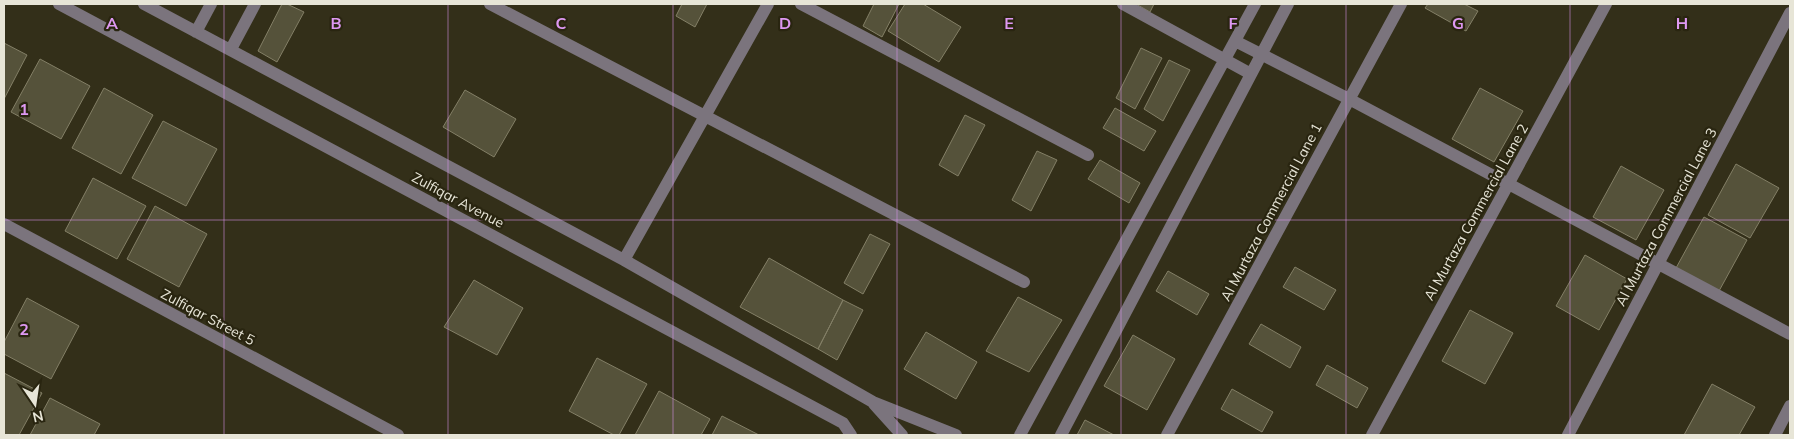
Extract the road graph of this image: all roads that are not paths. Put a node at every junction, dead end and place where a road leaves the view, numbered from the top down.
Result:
1 (59, 4) edge
2 (144, 4) edge
3 (211, 4) edge
4 (255, 4) edge
5 (490, 4) edge
6 (768, 4) edge
7 (801, 4) edge
8 (1122, 4) edge
9 (1255, 4) edge
10 (1288, 4) edge
11 (1401, 4) edge
12 (1606, 4) edge
13 (1790, 12) edge
14 (196, 32) junction
15 (1235, 41) junction
16 (231, 50) junction
17 (1261, 54) junction
18 (1225, 60) junction
19 (1251, 74) junction
20 (1349, 99) junction
21 (706, 116) junction
22 (1088, 155) dead end
23 (1508, 184) junction
24 (4, 224) edge
25 (624, 260) junction
26 (1658, 264) junction
27 (1024, 282) dead end
28 (1790, 334) edge
29 (873, 402) junction
30 (1790, 406) edge
31 (844, 429) edge
32 (398, 435) edge
33 (852, 435) edge
34 (902, 435) edge
35 (956, 435) edge
36 (1020, 435) edge
37 (1061, 435) edge
38 (1167, 435) edge
39 (1372, 435) edge
40 (1568, 435) edge
41 (1775, 435) edge

1 - 31 street, Zulfiqar Avenue
2 - 14 street, Zulfiqar Avenue
3 - 14 street
4 - 16 street
5 - 21 street
6 - 21 street
7 - 22 street
8 - 18 street
9 - 15 street
10 - 17 street
11 - 20 street, Al Murtaza Commercial Lane 1
12 - 23 street, Al Murtaza Commercial Lane 2
13 - 26 street, Al Murtaza Commercial Lane 3
14 - 16 street, Zulfiqar Avenue
15 - 17 street
15 - 18 street
16 - 25 street, Zulfiqar Avenue
17 - 19 street
17 - 20 street
18 - 19 street
18 - 36 street
19 - 37 street
20 - 23 street
20 - 38 street, Al Murtaza Commercial Lane 1
21 - 25 street
21 - 27 street
23 - 26 street
23 - 39 street, Al Murtaza Commercial Lane 2
24 - 32 street, Zulfiqar Street 5
25 - 29 street, Zulfiqar Avenue
26 - 28 street
26 - 40 street, Al Murtaza Commercial Lane 3
29 - 34 street
29 - 35 street
30 - 41 street
31 - 33 street

